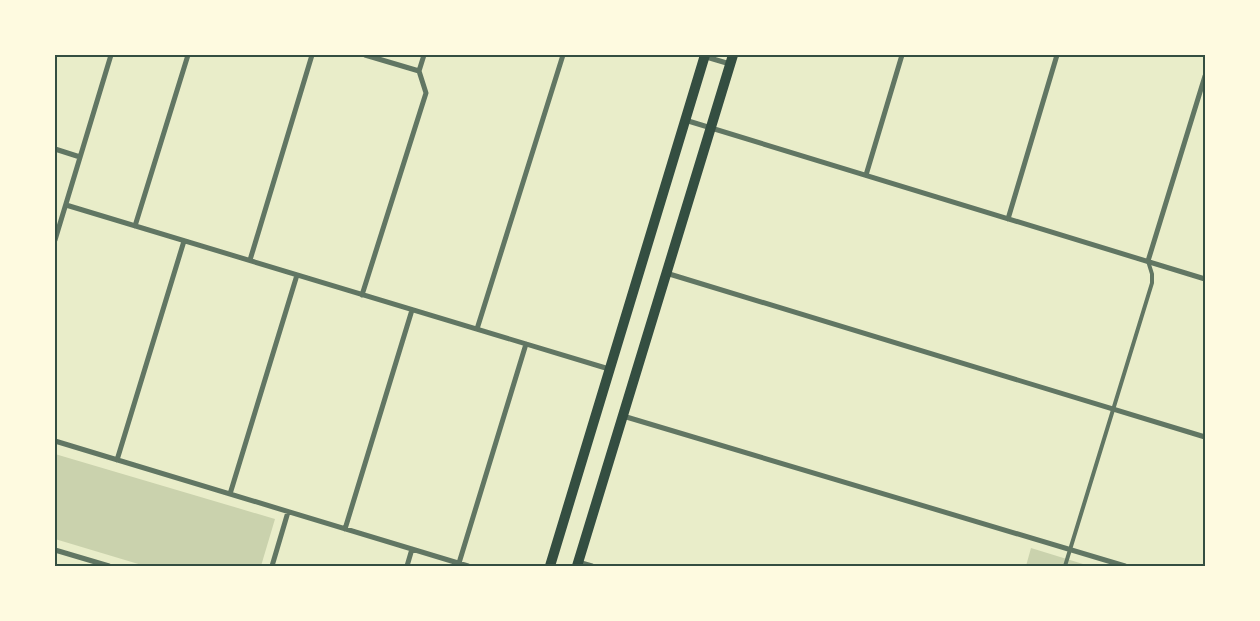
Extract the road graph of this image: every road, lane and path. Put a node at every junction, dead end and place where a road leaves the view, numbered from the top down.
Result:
1 (111, 55) edge
2 (188, 55) edge
3 (312, 55) edge
4 (365, 55) edge
5 (424, 55) edge
6 (563, 55) edge
7 (703, 55) edge
8 (902, 55) edge
9 (1057, 55) edge
10 (731, 60) edge
11 (419, 71) junction
12 (1205, 76) edge
13 (685, 120) junction
14 (710, 128) junction
15 (55, 149) edge
16 (80, 157) junction
17 (866, 175) junction
18 (66, 205) junction
19 (1008, 218) junction
20 (135, 226) junction
21 (55, 240) edge
22 (184, 241) junction
23 (250, 260) junction
24 (1148, 261) junction
25 (666, 274) junction
26 (297, 275) junction
27 (1205, 279) edge
28 (362, 295) junction
29 (412, 310) junction
30 (477, 329) junction
31 (526, 344) junction
32 (609, 369) junction
33 (1115, 410) junction
34 (623, 416) junction
35 (1205, 437) edge
36 (55, 441) edge
37 (117, 460) junction
38 (230, 494) junction
39 (288, 512) junction
40 (344, 529) junction
41 (1070, 549) junction
42 (55, 550) edge
43 (412, 550) junction
44 (459, 563) junction
45 (578, 564) edge
46 (109, 566) edge
47 (272, 566) edge
48 (407, 566) edge
49 (468, 566) edge
50 (550, 566) edge
51 (592, 566) edge
52 (1065, 566) edge
53 (1125, 566) edge

1 - 16 street
2 - 20 street
3 - 23 street
4 - 11 street
5 - 11 street
6 - 30 street
7 - 10 street
7 - 13 main road
8 - 17 street
9 - 19 street
10 - 14 main road
11 - 28 street
12 - 24 street
13 - 14 street
13 - 32 main road
14 - 17 street
14 - 25 main road
15 - 16 street
16 - 18 street
17 - 19 street
18 - 20 street
18 - 21 street
19 - 24 street
20 - 22 street
22 - 23 street
22 - 37 street
23 - 26 street
24 - 27 street
24 - 33 lane
25 - 33 street
25 - 34 main road
26 - 28 street
26 - 38 street
28 - 29 street
29 - 30 street
29 - 40 street
30 - 31 street
31 - 32 street
31 - 44 street
32 - 50 main road
33 - 35 street
33 - 41 lane
34 - 41 street
34 - 45 main road
36 - 37 street
37 - 38 street
38 - 39 street
39 - 40 street
39 - 47 street
40 - 43 street
41 - 52 lane
41 - 53 street
42 - 46 street
43 - 44 street
43 - 48 street
44 - 49 street
45 - 51 street

